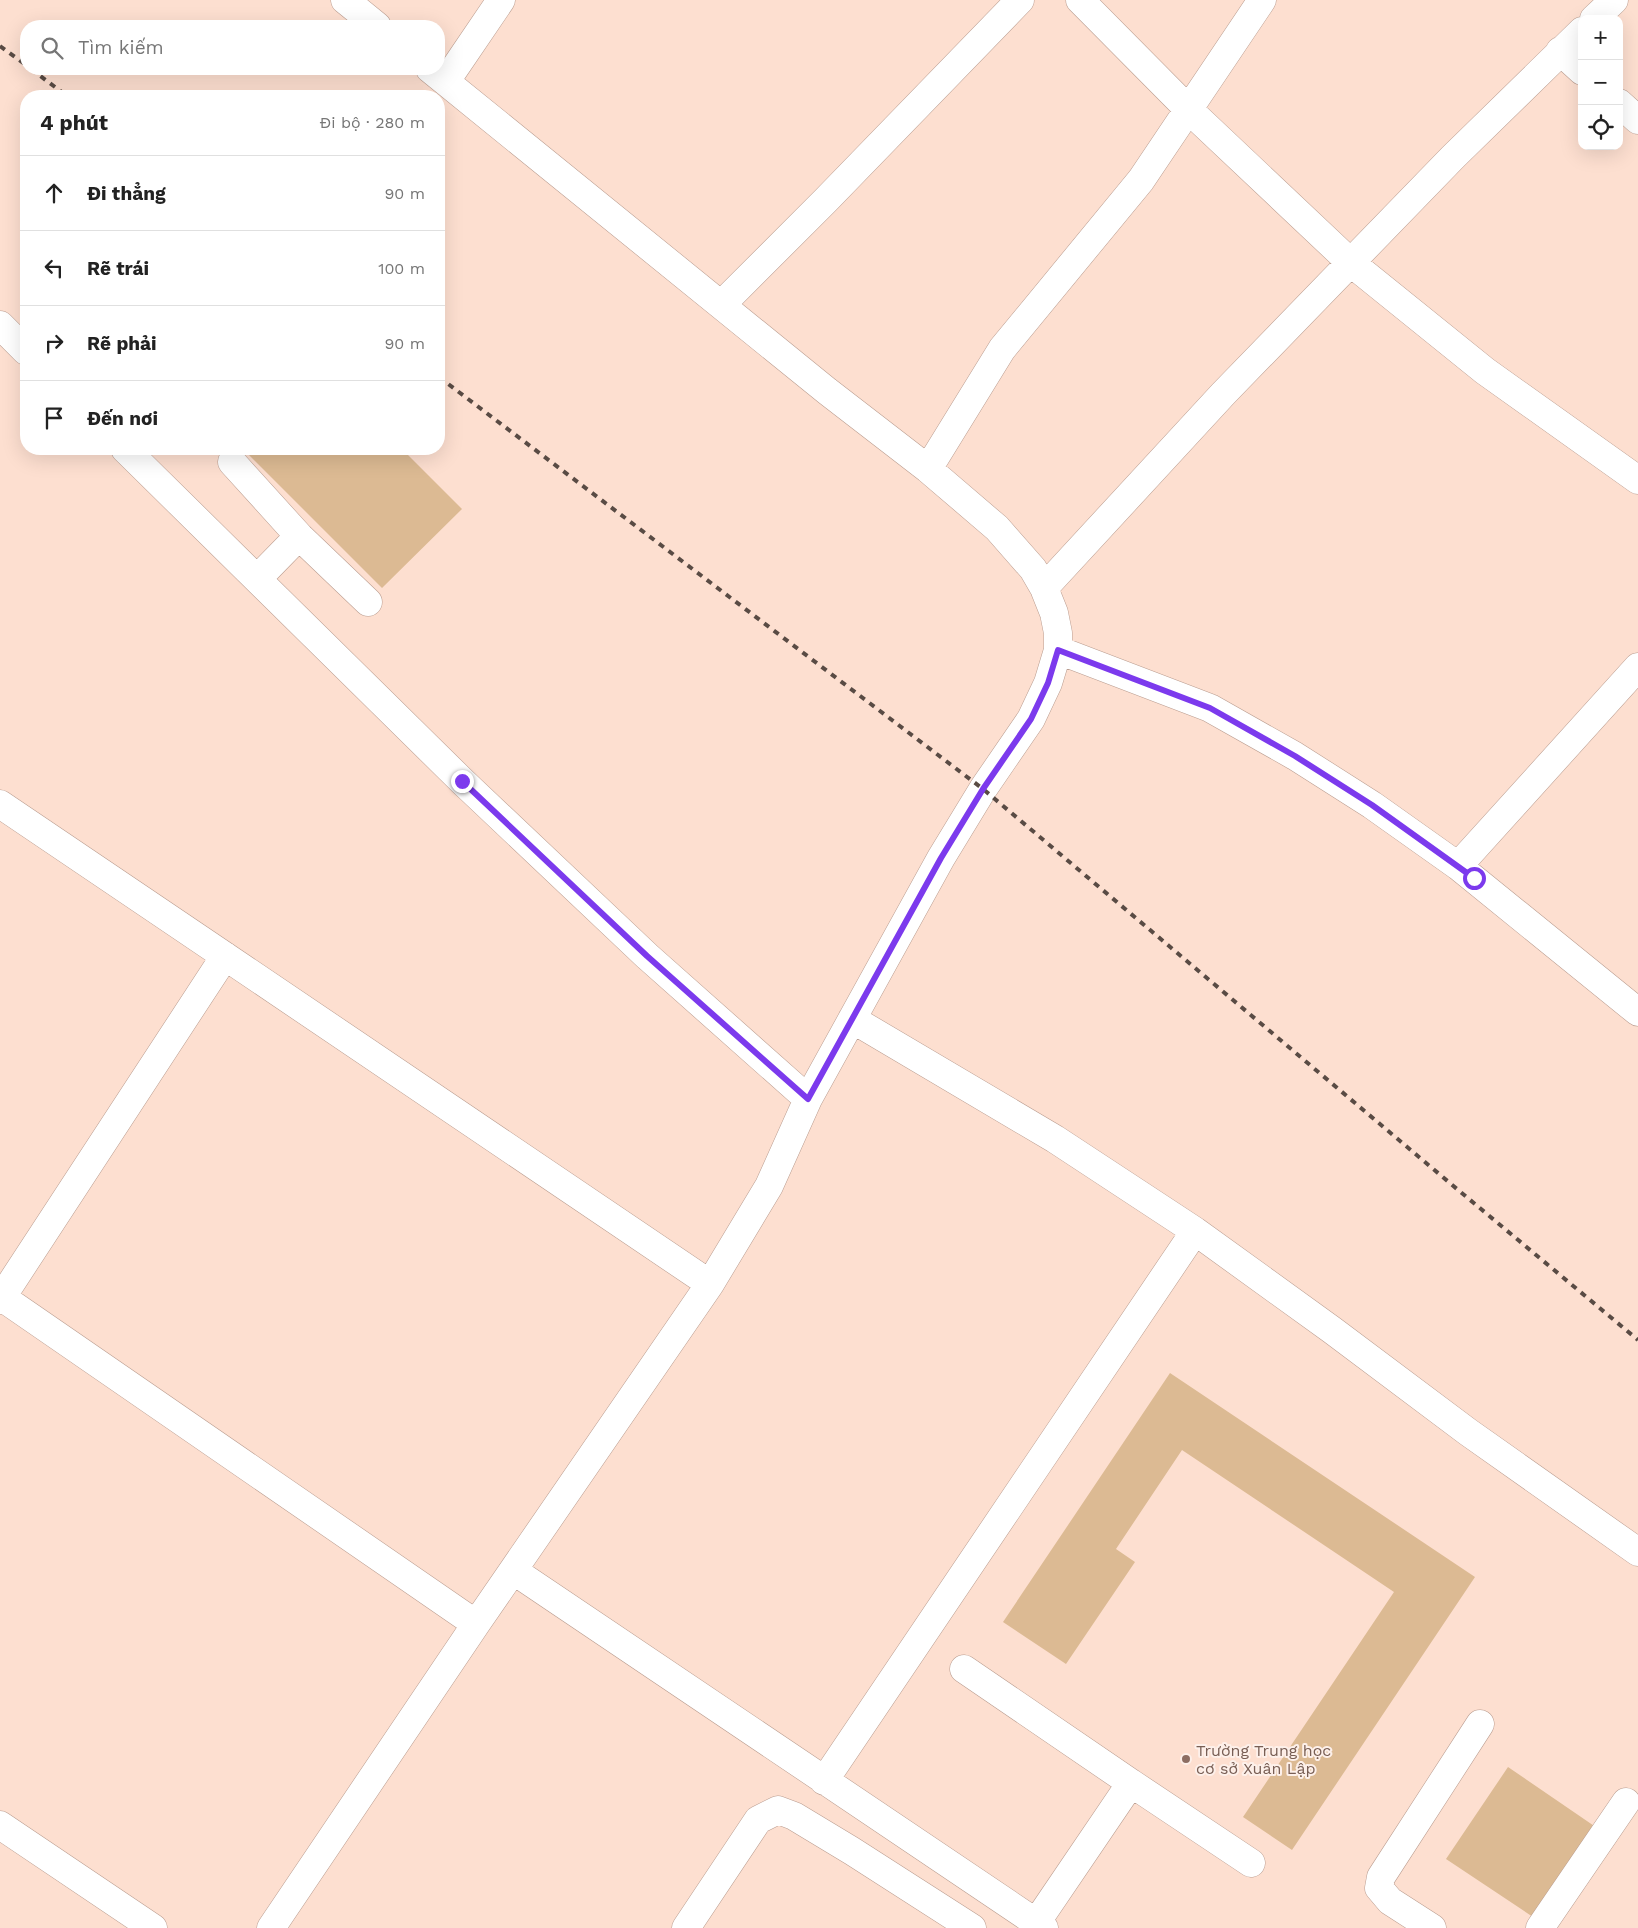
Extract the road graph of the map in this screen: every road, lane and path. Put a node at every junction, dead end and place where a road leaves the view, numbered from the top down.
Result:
1 (344, 0) edge
2 (501, 0) edge
3 (1020, 0) edge
4 (1080, 0) edge
5 (1262, 0) edge
6 (1614, 0) edge
7 (1598, 15) edge
8 (369, 20) edge
9 (1578, 35) edge
10 (1560, 52) junction
11 (445, 67) edge
12 (1578, 67) edge
13 (438, 75) edge
14 (1621, 105) edge
15 (1189, 110) junction
16 (1638, 120) edge
17 (1350, 262) junction
18 (721, 305) junction
19 (0, 325) edge
20 (20, 345) edge
21 (131, 455) edge
22 (232, 462) dead end
23 (928, 470) junction
24 (1638, 480) edge
25 (299, 536) junction
26 (258, 578) junction
27 (1044, 588) junction
28 (368, 602) dead end
29 (1058, 650) junction
30 (1638, 667) edge
31 (0, 804) edge
32 (1458, 866) junction
33 (225, 956) junction
34 (1638, 1012) edge
35 (852, 1019) junction
36 (808, 1099) junction
37 (1195, 1231) junction
38 (710, 1284) junction
39 (1, 1298) edge
40 (1638, 1552) edge
41 (514, 1572) junction
42 (476, 1624) junction
43 (964, 1669) dead end
44 (1480, 1724) dead end
45 (824, 1780) junction
46 (1132, 1783) junction
47 (1626, 1802) dead end
48 (0, 1825) edge
49 (1251, 1863) dead end
50 (1040, 1926) edge
51 (153, 1928) edge
52 (271, 1928) edge
53 (686, 1928) edge
54 (972, 1928) edge
55 (1432, 1928) edge
56 (1540, 1928) edge

1 - 8 street
2 - 11 street
3 - 18 street
4 - 15 street
5 - 15 street
6 - 7 street
9 - 10 street
10 - 12 street
10 - 17 street
13 - 18 street
14 - 16 street
15 - 17 street
15 - 23 street
17 - 24 street
17 - 27 street
18 - 23 street
19 - 20 street
21 - 26 street
22 - 25 street
23 - 27 street
25 - 26 street
25 - 28 street
26 - 36 street
27 - 29 street
29 - 32 street
29 - 35 street
30 - 32 street
31 - 33 street
32 - 34 street
33 - 38 street
33 - 39 street
35 - 36 street
35 - 37 street
36 - 38 street
37 - 40 street
37 - 45 street
38 - 41 street
39 - 42 street
41 - 42 street
41 - 45 street
42 - 52 street
43 - 46 street
44 - 55 street
45 - 50 street
46 - 49 street
46 - 50 street
47 - 56 street
48 - 51 street
53 - 54 street

